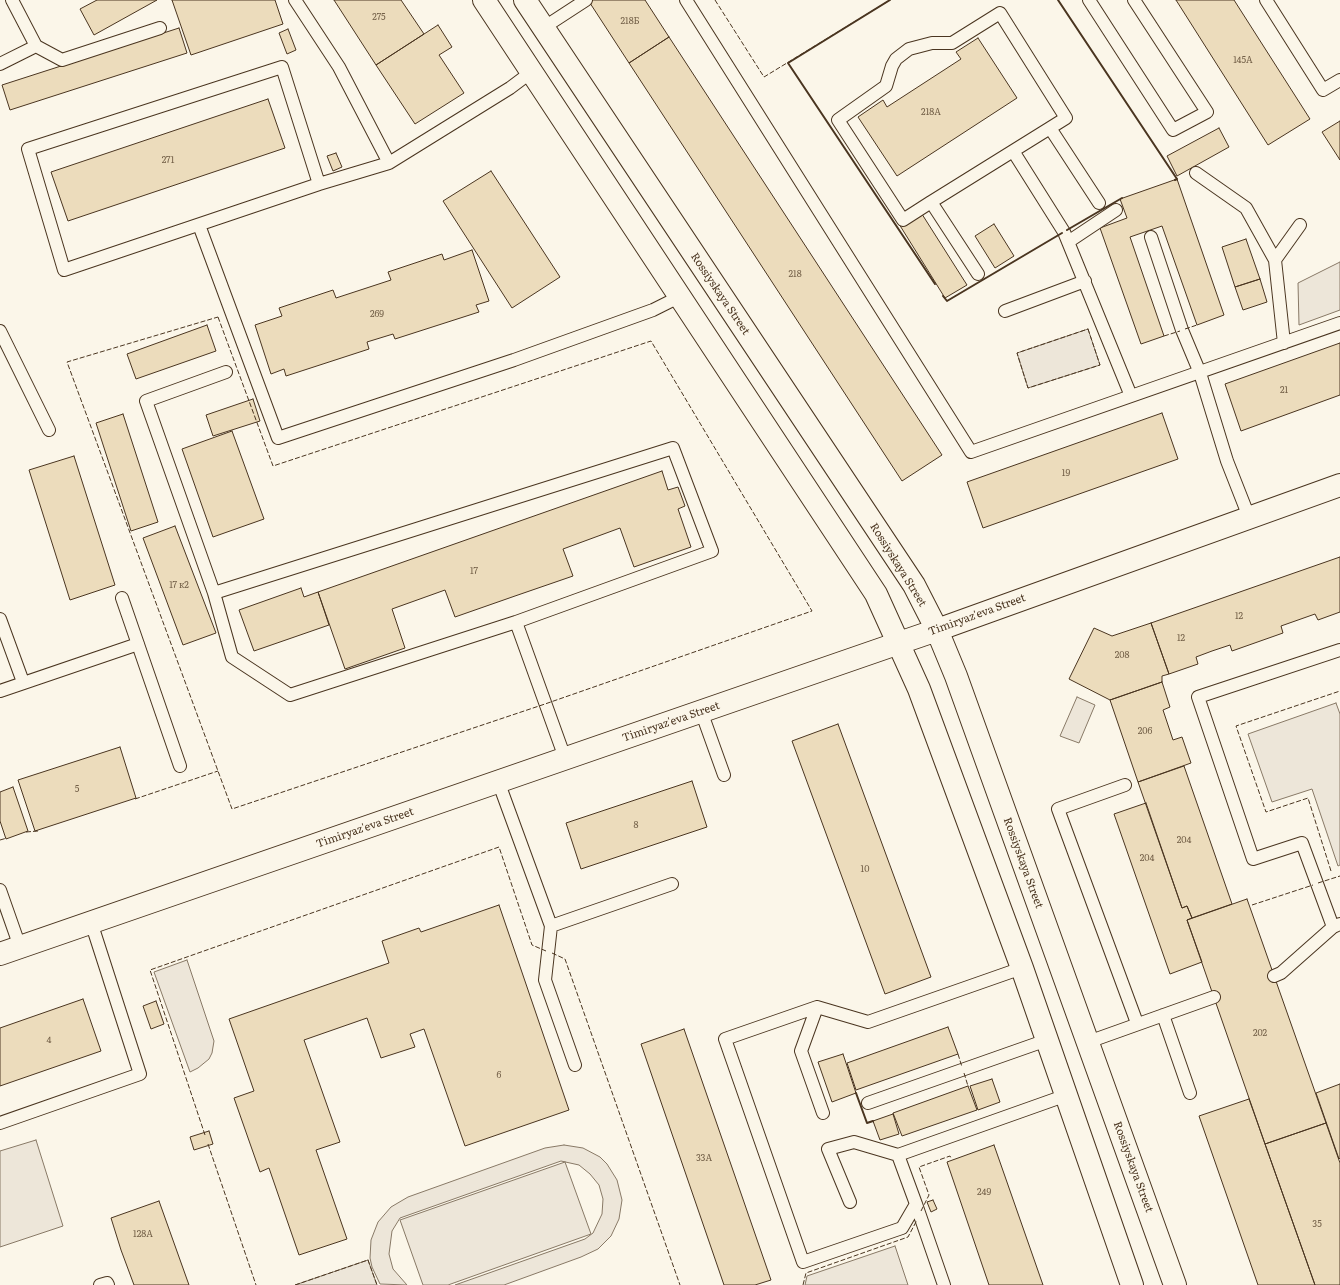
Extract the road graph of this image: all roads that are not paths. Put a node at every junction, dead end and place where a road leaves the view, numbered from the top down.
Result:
1 (12, 0) edge
2 (294, 0) edge
3 (484, 0) edge
4 (525, 0) edge
5 (586, 0) edge
6 (686, 0) edge
7 (1089, 0) edge
8 (1134, 0) edge
9 (1266, 0) edge
10 (160, 28) dead end
11 (543, 28) junction
12 (36, 46) junction
13 (0, 64) edge
14 (530, 73) junction
15 (1340, 80) edge
16 (1050, 128) junction
17 (1013, 151) junction
18 (389, 163) junction
19 (1196, 173) dead end
20 (319, 184) junction
21 (931, 202) junction
22 (1099, 203) dead end
23 (1116, 210) dead end
24 (199, 225) junction
25 (1300, 225) dead end
26 (1151, 237) dead end
27 (1068, 242) junction
28 (1275, 260) junction
29 (978, 274) dead end
30 (1085, 281) junction
31 (679, 297) junction
32 (1005, 311) dead end
33 (1340, 324) edge
34 (0, 331) edge
35 (1284, 343) junction
36 (226, 372) dead end
37 (1200, 373) junction
38 (1131, 396) junction
39 (49, 430) dead end
40 (1340, 485) edge
41 (1250, 517) junction
42 (214, 593) junction
43 (122, 598) dead end
44 (0, 619) edge
45 (516, 622) junction
46 (937, 630) junction
47 (899, 643) junction
48 (138, 644) junction
49 (1340, 650) edge
50 (23, 682) junction
51 (0, 691) edge
52 (701, 711) junction
53 (565, 758) junction
54 (180, 766) dead end
55 (724, 776) dead end
56 (498, 782) junction
57 (1125, 785) dead end
58 (672, 884) dead end
59 (0, 890) edge
60 (91, 922) junction
61 (1336, 925) edge
62 (551, 926) junction
63 (20, 946) junction
64 (0, 954) edge
65 (1022, 968) junction
66 (1274, 976) dead end
67 (1214, 997) dead end
68 (817, 1007) junction
69 (1163, 1015) junction
70 (1137, 1024) junction
71 (1047, 1040) junction
72 (1088, 1042) junction
73 (575, 1065) dead end
74 (1190, 1093) dead end
75 (1067, 1095) junction
76 (868, 1103) dead end
77 (823, 1113) dead end
78 (0, 1123) edge
79 (898, 1155) junction
80 (850, 1202) dead end
81 (916, 1204) junction
82 (100, 1285) edge
83 (108, 1285) edge
84 (944, 1285) edge
85 (1132, 1285) edge
86 (1175, 1285) edge

1 - 12 lane
2 - 18 lane
3 - 14 main road
4 - 11 main road, Rossiyskaya Street
5 - 11 lane
6 - 38 lane
7 - 8 lane
9 - 15 lane
10 - 12 lane
11 - 46 main road, Rossiyskaya Street
12 - 13 lane
14 - 18 lane
14 - 31 main road
16 - 17 lane
16 - 21 lane
16 - 22 lane
17 - 21 lane
17 - 27 lane
18 - 20 lane
19 - 28 lane
20 - 24 lane
20 - 24 lane
21 - 29 lane
23 - 27 lane
24 - 31 lane
25 - 28 lane
26 - 37 lane
27 - 30 lane
28 - 35 lane
30 - 32 lane
30 - 38 lane
31 - 47 main road
33 - 35 lane
34 - 39 lane
35 - 37 lane
36 - 42 lane
37 - 38 lane
37 - 41 lane
40 - 41 main road, Timiryaz'eva Street
41 - 46 main road, Timiryaz'eva Street
42 - 45 lane
42 - 45 lane
43 - 48 lane
44 - 50 lane
45 - 53 lane
46 - 47 main road, Timiryaz'eva Street
46 - 72 main road, Rossiyskaya Street
47 - 52 main road, Timiryaz'eva Street
47 - 65 main road
48 - 50 lane
48 - 54 lane
49 - 61 lane
50 - 51 lane
52 - 53 main road, Timiryaz'eva Street
52 - 55 lane
53 - 56 main road, Timiryaz'eva Street
56 - 60 main road, Timiryaz'eva Street
56 - 62 lane
57 - 70 lane
58 - 62 lane
59 - 63 lane
60 - 63 main road, Timiryaz'eva Street
60 - 78 lane
61 - 66 lane
62 - 73 lane
63 - 64 main road, Timiryaz'eva Street
65 - 68 lane
65 - 71 main road
67 - 69 lane
68 - 77 lane
68 - 81 lane
69 - 70 lane
69 - 74 lane
70 - 72 lane
71 - 75 main road
71 - 76 lane
72 - 86 main road, Rossiyskaya Street
75 - 79 lane
75 - 85 main road
79 - 80 lane
79 - 81 lane
81 - 84 lane
82 - 83 lane

